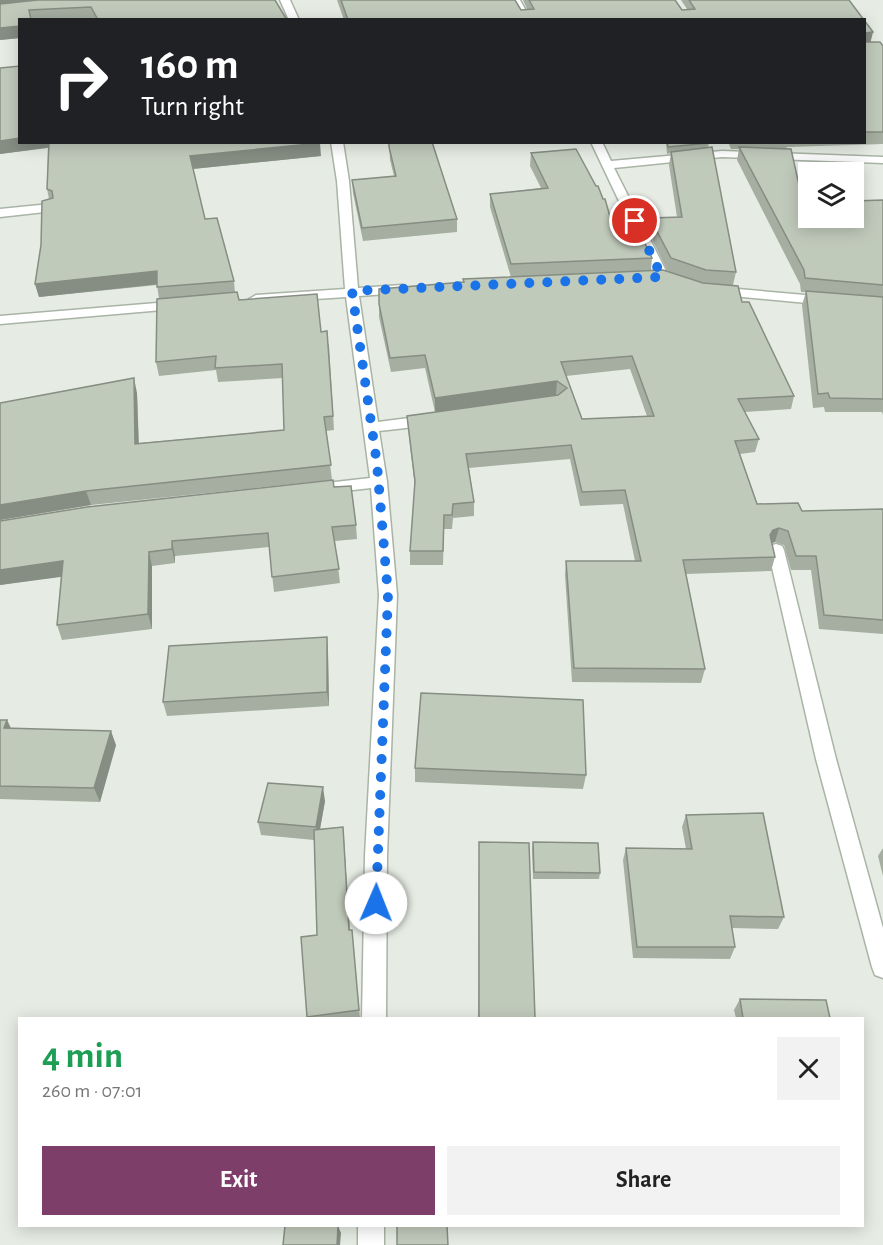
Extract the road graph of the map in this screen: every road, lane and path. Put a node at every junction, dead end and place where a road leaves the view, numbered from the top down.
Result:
1 (285, 0) edge
2 (515, 0) edge
3 (293, 18) edge
4 (526, 18) edge
5 (337, 144) edge
6 (597, 144) edge
7 (883, 160) edge
8 (607, 165) junction
9 (50, 208) edge
10 (0, 213) edge
11 (661, 278) edge
12 (412, 288) edge
13 (701, 290) edge
14 (352, 291) junction
15 (246, 300) edge
16 (837, 302) edge
17 (200, 304) edge
18 (0, 320) edge
19 (442, 418) edge
20 (373, 427) junction
21 (379, 482) junction
22 (287, 492) edge
23 (776, 550) edge
24 (883, 968) edge
25 (374, 1017) edge
26 (371, 1227) edge
27 (371, 1245) edge

1 - 3 street
2 - 4 street
5 - 14 street
6 - 8 street
7 - 8 street
8 - 11 street
9 - 10 street
12 - 14 street
13 - 16 street
14 - 15 street
14 - 20 street
17 - 18 street
19 - 20 street
20 - 21 street
21 - 22 street
21 - 25 street
23 - 24 street
26 - 27 street

